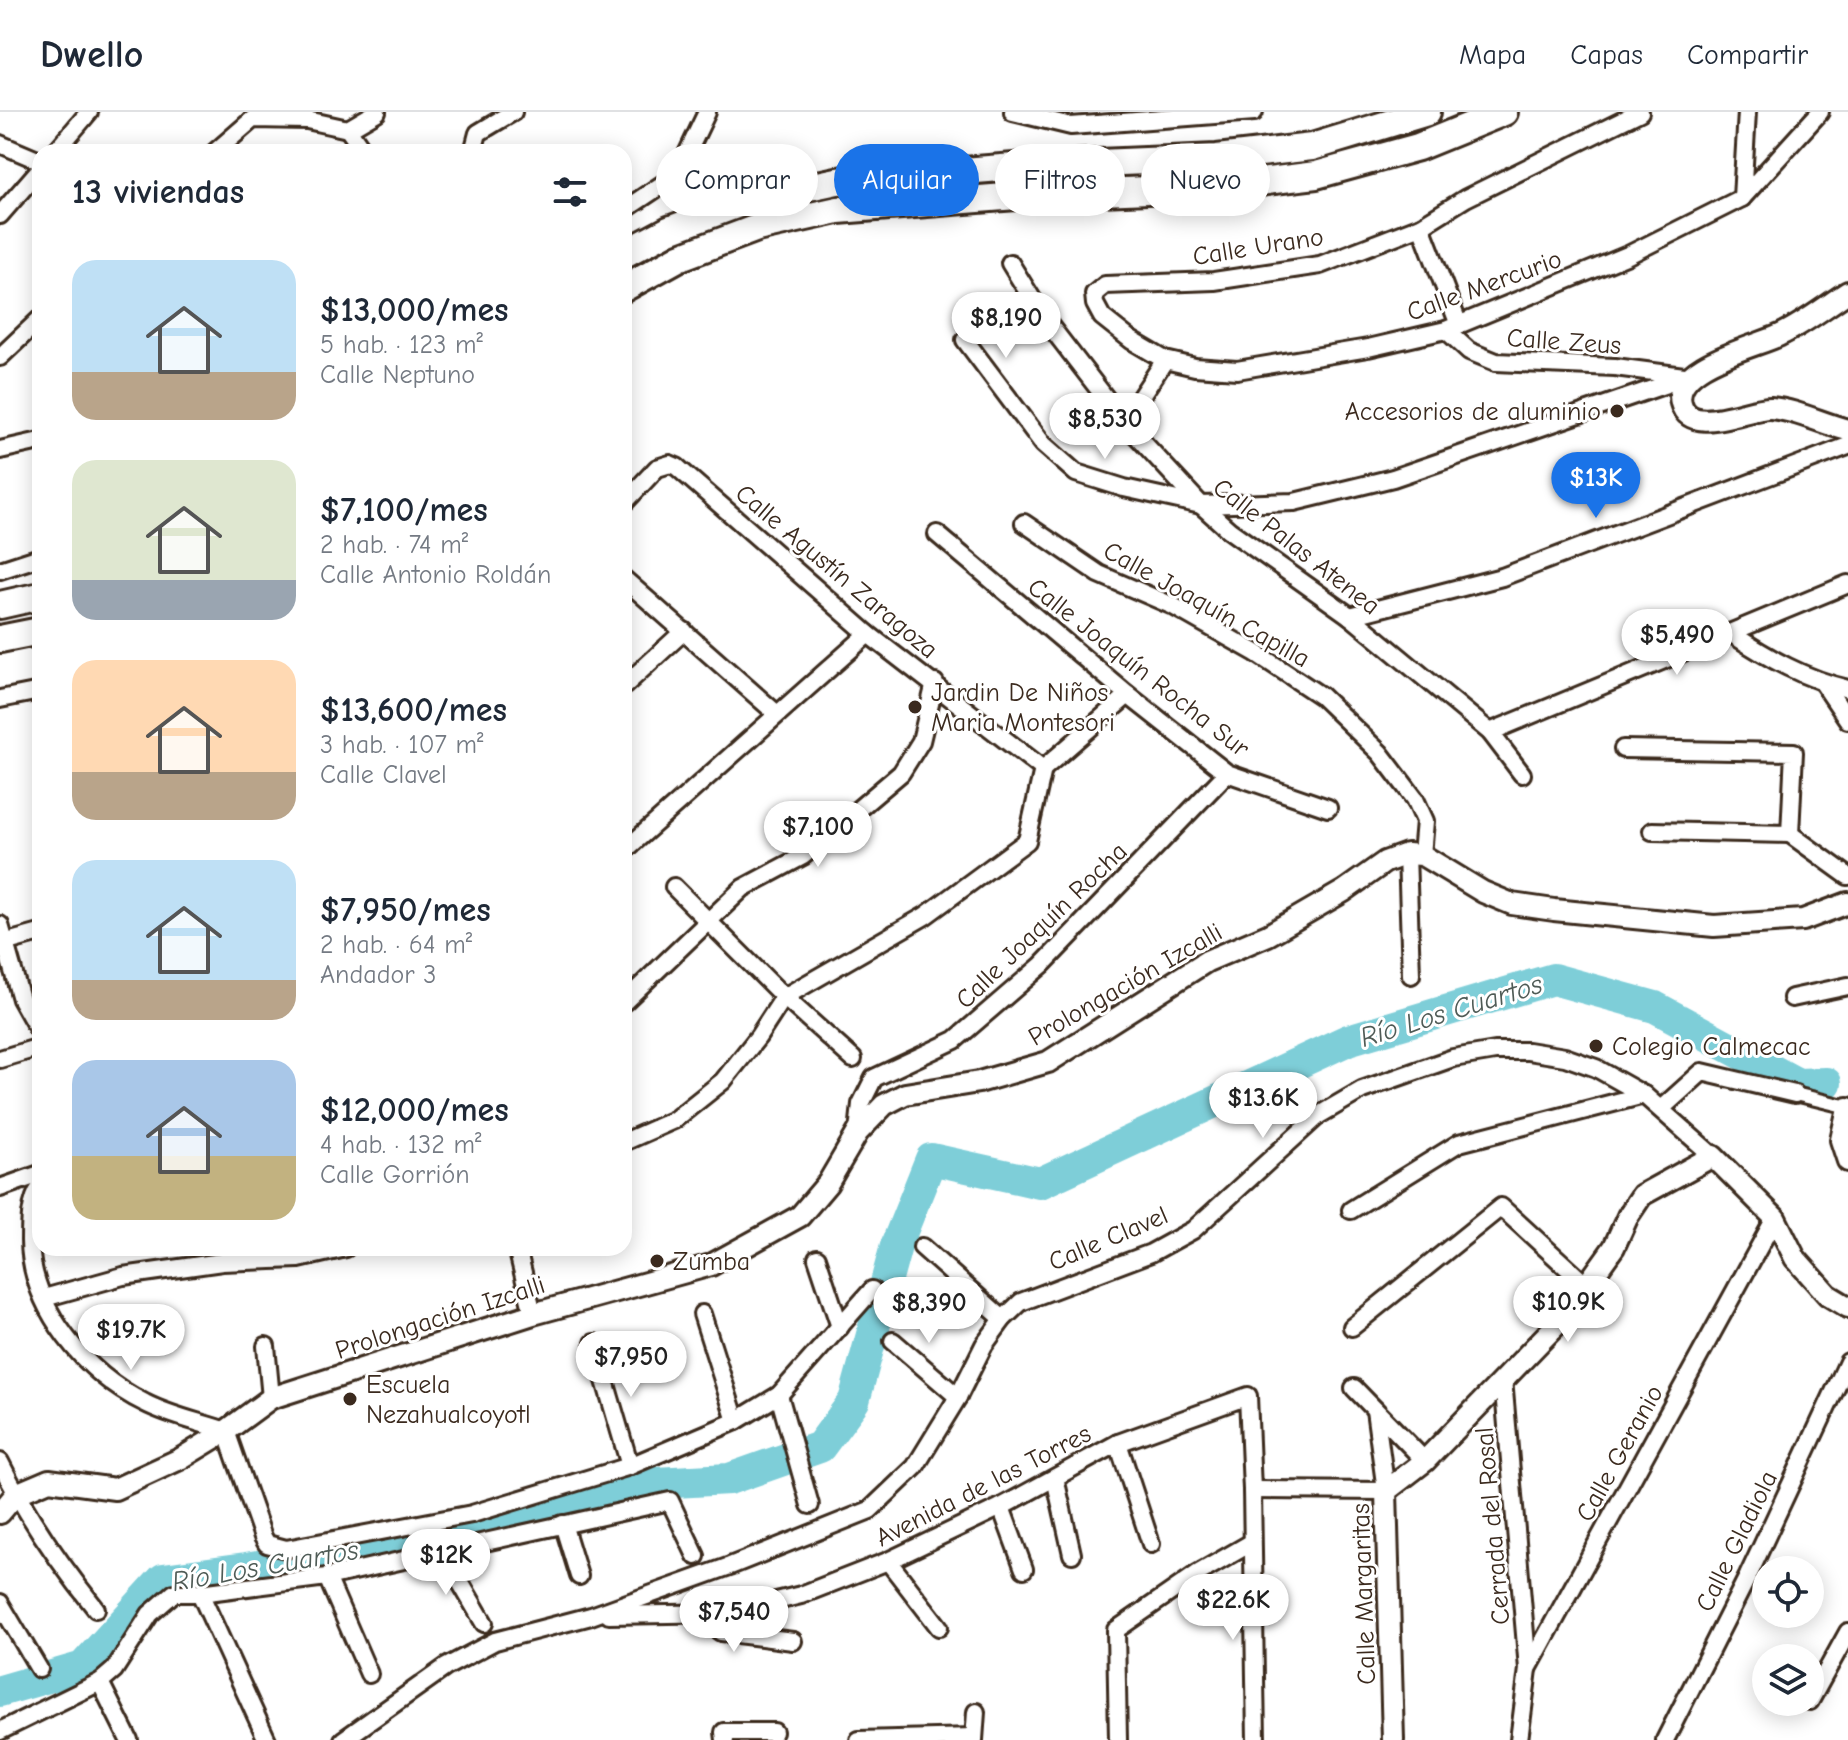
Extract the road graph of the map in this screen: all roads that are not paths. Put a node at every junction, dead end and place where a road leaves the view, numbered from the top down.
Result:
1 (89, 112) edge
2 (377, 112) edge
3 (513, 112) edge
4 (707, 112) edge
5 (1013, 112) edge
6 (1254, 112) edge
7 (1427, 112) edge
8 (1504, 112) edge
9 (1640, 112) edge
10 (1747, 112) edge
11 (1820, 112) edge
12 (254, 115) edge
13 (1118, 118) edge
14 (348, 129) junction
15 (0, 144) edge
16 (62, 144) edge
17 (223, 144) edge
18 (358, 144) edge
19 (475, 144) edge
20 (32, 158) edge
21 (32, 178) edge
22 (1742, 198) junction
23 (632, 205) edge
24 (0, 215) edge
25 (1421, 226) junction
26 (632, 250) edge
27 (1010, 263) dead end
28 (632, 284) edge
29 (1848, 292) edge
30 (1094, 294) joint
31 (32, 327) edge
32 (1452, 327) junction
33 (965, 340) dead end
34 (0, 357) edge
35 (1165, 360) junction
36 (1690, 376) junction
37 (1124, 422) junction
38 (1848, 430) edge
39 (32, 443) edge
40 (1848, 446) edge
41 (0, 450) edge
42 (632, 495) edge
43 (1201, 505) junction
44 (1024, 523) dead end
45 (937, 534) dead end
46 (32, 560) edge
47 (0, 570) edge
48 (1848, 584) edge
49 (632, 586) edge
50 (32, 598) edge
51 (0, 605) edge
52 (1350, 616) junction
53 (684, 631) junction
54 (32, 633) edge
55 (868, 634) junction
56 (1732, 634) junction
57 (0, 639) edge
58 (632, 679) edge
59 (935, 683) junction
60 (1823, 683) junction
61 (1848, 689) edge
62 (32, 693) edge
63 (1128, 695) junction
64 (0, 699) edge
65 (777, 714) junction
66 (1848, 720) edge
67 (1490, 732) junction
68 (1623, 749) dead end
69 (1043, 769) junction
70 (1227, 773) junction
71 (1522, 774) dead end
72 (1328, 808) dead end
73 (1652, 831) dead end
74 (1790, 834) junction
75 (632, 844) edge
76 (1415, 854) junction
77 (1848, 876) edge
78 (674, 887) dead end
79 (1848, 903) edge
80 (706, 921) junction
81 (0, 925) edge
82 (32, 935) edge
83 (2, 944) edge
84 (1411, 975) dead end
85 (1848, 986) edge
86 (632, 995) edge
87 (784, 997) junction
88 (1792, 998) dead end
89 (32, 1019) edge
90 (32, 1049) edge
91 (0, 1059) edge
92 (853, 1059) dead end
93 (1795, 1094) joint
94 (1644, 1095) junction
95 (1662, 1108) junction
96 (1848, 1108) edge
97 (858, 1132) junction
98 (632, 1138) edge
99 (1713, 1156) junction
100 (1848, 1161) edge
101 (32, 1177) edge
102 (0, 1188) edge
103 (1351, 1210) dead end
104 (32, 1213) edge
105 (1775, 1218) junction
106 (922, 1247) dead end
107 (312, 1256) edge
108 (519, 1256) edge
109 (817, 1258) dead end
110 (1586, 1285) junction
111 (872, 1290) dead end
112 (44, 1298) junction
113 (1848, 1307) edge
114 (533, 1314) junction
115 (702, 1314) dead end
116 (1003, 1319) junction
117 (840, 1327) junction
118 (1352, 1327) dead end
119 (893, 1341) dead end
120 (594, 1343) dead end
121 (266, 1346) dead end
122 (1848, 1362) edge
123 (1503, 1379) junction
124 (1354, 1388) dead end
125 (779, 1395) junction
126 (958, 1397) junction
127 (271, 1398) junction
128 (1375, 1410) junction
129 (736, 1421) junction
130 (226, 1431) junction
131 (1118, 1443) junction
132 (1425, 1461) junction
133 (0, 1462) edge
134 (630, 1466) junction
135 (1055, 1478) junction
136 (1252, 1490) junction
137 (1386, 1491) junction
138 (16, 1494) junction
139 (810, 1505) dead end
140 (1001, 1507) junction
141 (0, 1513) edge
142 (563, 1524) junction
143 (1251, 1543) junction
144 (1151, 1544) dead end
145 (442, 1551) junction
146 (1072, 1554) dead end
147 (696, 1556) dead end
148 (888, 1561) junction
149 (1024, 1569) dead end
150 (579, 1576) dead end
151 (327, 1577) junction
152 (200, 1593) junction
153 (0, 1603) edge
154 (96, 1609) dead end
155 (695, 1613) junction
156 (591, 1616) junction
157 (484, 1623) dead end
158 (939, 1627) dead end
159 (1848, 1632) edge
160 (793, 1641) dead end
161 (39, 1669) dead end
162 (1528, 1669) junction
163 (369, 1674) dead end
164 (1824, 1676) edge
165 (100, 1682) junction
166 (976, 1712) dead end
167 (0, 1731) edge
168 (774, 1732) dead end
169 (724, 1736) edge
170 (974, 1738) edge
171 (129, 1740) edge
172 (267, 1740) edge
173 (343, 1740) edge
174 (859, 1740) edge
175 (1118, 1740) edge
176 (1256, 1740) edge
177 (1393, 1740) edge
178 (1519, 1740) edge
179 (1665, 1740) edge

1 - 16 street
2 - 14 street
3 - 19 street
4 - 23 street
5 - 13 street
6 - 13 street
7 - 26 highway
8 - 28 highway
9 - 25 street, Calle Urano
10 - 22 street
11 - 22 street, Calle Mercurio
12 - 14 street
12 - 17 street
14 - 18 street
15 - 20 street
21 - 24 street
22 - 32 street, Calle Mercurio
25 - 30 street, Calle Urano
25 - 32 street
27 - 37 street, Calle Palas Atenea
29 - 36 street
30 - 35 street, Calle Mercurio
31 - 34 street
32 - 35 street, Calle Mercurio
32 - 36 street, Calle Zeus
33 - 43 street
35 - 37 street
36 - 38 street
36 - 43 street
37 - 43 street, Calle Palas Atenea
39 - 41 street
40 - 52 street
42 - 55 street, Calle Agustín Zaragoza
43 - 52 street, Calle Palas Atenea
44 - 76 street, Calle Joaquín Capilla
45 - 63 street, Calle Joaquín Rocha Sur
46 - 47 street
48 - 56 street
49 - 53 street
50 - 51 highway
52 - 67 street, Calle Palas Atenea
53 - 58 street
53 - 65 street
54 - 57 highway
55 - 59 street, Calle Agustín Zaragoza
55 - 65 street
56 - 60 street
56 - 67 street
59 - 69 street, Calle Agustín Zaragoza
59 - 80 street
60 - 61 street
60 - 66 street
62 - 64 street
63 - 69 street
63 - 70 street, Calle Joaquín Rocha Sur
65 - 75 street
67 - 71 street, Calle Palas Atenea
68 - 74 street
69 - 87 street
70 - 72 street, Calle Joaquín Rocha Sur
70 - 97 street, Calle Joaquín Rocha
73 - 74 street
74 - 77 street
76 - 79 street
76 - 84 street, Calle Joaquín Capilla
76 - 97 street, Prolongación Izcalli
78 - 80 street
80 - 86 street
80 - 87 street
81 - 83 street
82 - 83 street
83 - 89 street
85 - 88 street
87 - 92 street
87 - 98 street
90 - 91 street
93 - 95 street
93 - 96 street
94 - 95 street, Calle Clavel
94 - 103 street
94 - 116 street, Calle Clavel
95 - 99 street, Calle Clavel
96 - 100 street
97 - 114 street, Prolongación Izcalli
99 - 105 street, Calle Clavel
99 - 110 street, Calle Margaritas
101 - 102 street
104 - 112 street
105 - 113 street, Calle Clavel
105 - 162 street, Calle Geranio
106 - 116 street
107 - 112 street
108 - 114 street
109 - 117 street
110 - 118 street
110 - 123 street, Calle Margaritas
111 - 117 street
112 - 130 street
114 - 127 street, Prolongación Izcalli
115 - 129 street
116 - 126 street, Calle Clavel
117 - 125 street
119 - 126 street
120 - 134 street
121 - 127 street
122 - 179 street, Calle Gladiola
123 - 132 street, Calle Margaritas
123 - 162 street, Cerrada del Rosal
124 - 128 street
125 - 129 street
125 - 139 street
126 - 156 street, Calle Clavel
127 - 130 street, Prolongación Izcalli
128 - 132 street
128 - 137 street
129 - 134 street
130 - 134 street
130 - 138 street, Prolongación Izcalli
131 - 135 street, Avenida de las Torres
131 - 136 street, Avenida de las Torres
131 - 144 street
132 - 137 street, Calle Margaritas
133 - 138 street
135 - 140 street, Avenida de las Torres
135 - 146 street
136 - 137 street
136 - 143 street, Avenida de las Torres
137 - 177 street, Calle Margaritas
138 - 141 street, Prolongación Izcalli
138 - 154 street
140 - 148 street, Avenida de las Torres
140 - 149 street
142 - 145 street
142 - 147 street
142 - 150 street
143 - 175 street
143 - 176 street, Avenida de las Torres
145 - 151 street
145 - 157 street
148 - 155 street, Avenida de las Torres
148 - 158 street
151 - 152 street
151 - 163 street
152 - 165 street
152 - 172 street
153 - 161 street
155 - 156 street, Avenida de las Torres
155 - 160 street
156 - 173 street, Calle Clavel
159 - 164 street
162 - 178 street
165 - 167 street
165 - 171 street
166 - 170 street
168 - 169 street
170 - 174 street

